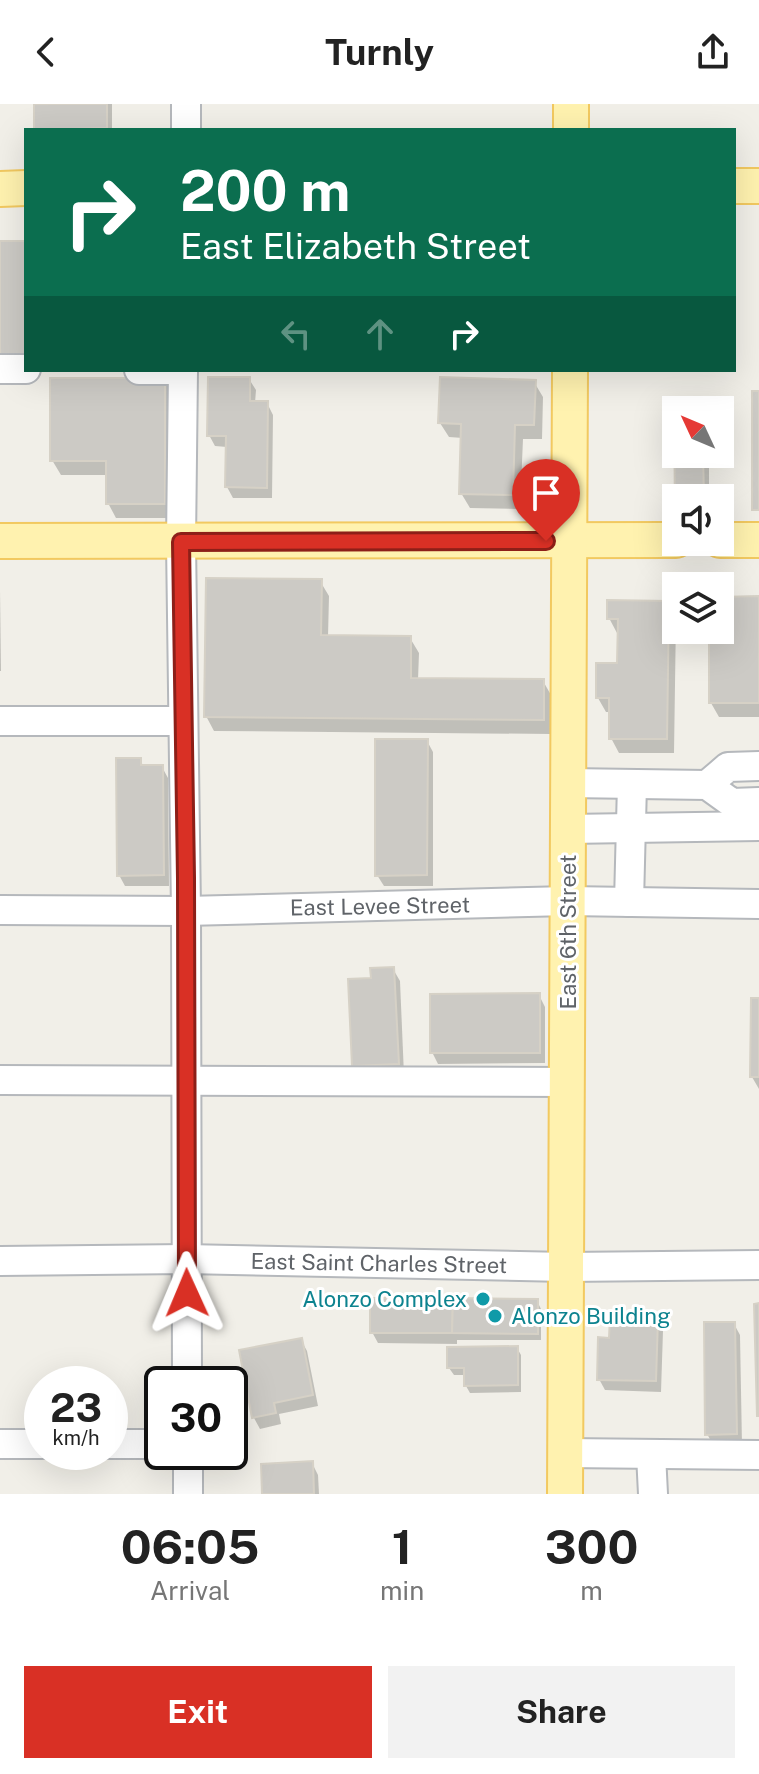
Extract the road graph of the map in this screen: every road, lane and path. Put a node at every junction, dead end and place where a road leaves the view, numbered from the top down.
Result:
1 (186, 104) edge
2 (571, 104) edge
3 (186, 128) edge
4 (571, 128) edge
5 (736, 186) edge
6 (759, 186) edge
7 (24, 188) edge
8 (0, 189) edge
9 (0, 369) edge
10 (24, 369) edge
11 (183, 372) edge
12 (570, 372) edge
13 (662, 540) edge
14 (734, 540) edge
15 (759, 540) edge
16 (0, 541) edge
17 (569, 541) junction
18 (181, 542) junction
19 (0, 721) edge
20 (183, 721) junction
21 (759, 766) edge
22 (568, 783) junction
23 (632, 784) junction
24 (707, 785) junction
25 (759, 802) edge
26 (759, 826) edge
27 (568, 829) junction
28 (631, 829) junction
29 (568, 901) junction
30 (629, 902) junction
31 (759, 904) edge
32 (0, 910) edge
33 (186, 911) junction
34 (0, 1080) edge
35 (186, 1081) junction
36 (567, 1082) junction
37 (186, 1259) junction
38 (0, 1261) edge
39 (759, 1265) edge
40 (566, 1267) junction
41 (187, 1366) edge
42 (0, 1444) edge
43 (24, 1444) edge
44 (565, 1453) junction
45 (651, 1454) junction
46 (759, 1455) edge
47 (188, 1470) edge
48 (188, 1494) edge
49 (565, 1494) edge
50 (653, 1494) edge

1 - 3 street
2 - 4 main road
5 - 6 main road
7 - 8 main road
9 - 10 street
11 - 18 street
12 - 17 main road, East 6th Street
13 - 17 main road
14 - 15 main road
16 - 18 main road
17 - 18 main road
17 - 22 main road, East 6th Street
18 - 20 street
19 - 20 street
20 - 33 street
21 - 24 street
22 - 23 street
22 - 27 main road, East 6th Street
23 - 24 street
23 - 28 street
24 - 25 street
26 - 28 street
27 - 28 street
27 - 29 main road, East 6th Street
28 - 30 street
29 - 30 street, East Levee Street
29 - 33 street, East Levee Street
29 - 36 main road, East 6th Street
30 - 31 street, East Levee Street
32 - 33 street, East Levee Street
33 - 35 street
34 - 35 street
35 - 36 street
35 - 37 street
36 - 40 main road, East 6th Street
37 - 38 street, East Saint Charles Street
37 - 40 street, East Saint Charles Street
37 - 41 street
39 - 40 street, East Saint Charles Street
40 - 44 main road, East 6th Street
42 - 43 street
44 - 45 street
44 - 49 main road, East 6th Street
45 - 46 street
45 - 50 street
47 - 48 street

